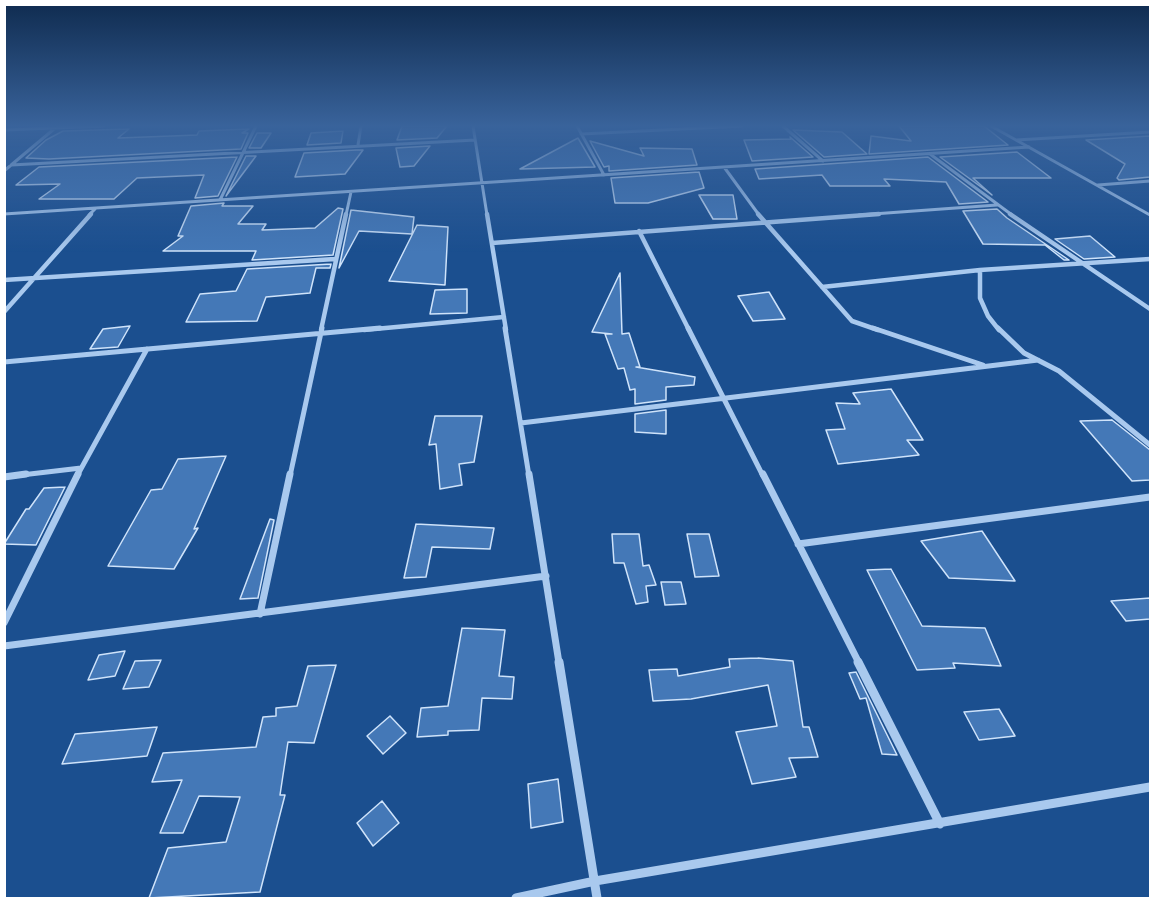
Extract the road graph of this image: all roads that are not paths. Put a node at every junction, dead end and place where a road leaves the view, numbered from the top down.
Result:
1 (236, 168) edge
2 (480, 168) edge
3 (600, 168) edge
4 (707, 168) edge
5 (725, 168) edge
6 (948, 168) edge
7 (1067, 168) edge
8 (604, 175) junction
9 (1150, 181) edge
10 (482, 183) junction
11 (1098, 185) junction
12 (351, 192) junction
13 (220, 200) junction
14 (997, 205) junction
15 (96, 208) junction
16 (4, 214) edge
17 (1150, 215) edge
18 (764, 222) junction
19 (639, 231) junction
20 (492, 243) junction
21 (335, 259) junction
22 (1150, 259) edge
23 (1086, 264) junction
24 (980, 270) junction
25 (34, 278) junction
26 (4, 280) edge
27 (822, 287) junction
28 (1150, 309) edge
29 (4, 312) edge
30 (504, 317) junction
31 (320, 333) junction
32 (147, 349) junction
33 (1038, 360) junction
34 (4, 362) edge
35 (986, 366) junction
36 (723, 398) junction
37 (521, 423) junction
38 (1150, 445) edge
39 (81, 468) junction
40 (4, 477) edge
41 (1150, 497) edge
42 (798, 544) junction
43 (546, 576) junction
44 (260, 614) junction
45 (4, 623) edge
46 (4, 646) edge
47 (1150, 787) edge
48 (940, 824) junction
49 (595, 881) junction
50 (516, 898) edge
51 (597, 898) edge

1 - 13 street
2 - 10 street
3 - 8 street
4 - 8 street
5 - 18 street
6 - 14 street
7 - 11 street
8 - 10 street
9 - 11 street
10 - 12 street
10 - 20 street
11 - 17 street
12 - 13 street
12 - 21 street
13 - 15 street
14 - 18 street
14 - 23 street
15 - 16 street
15 - 25 street
18 - 19 street
18 - 27 street
19 - 20 street
19 - 36 street
20 - 30 street
21 - 25 street
21 - 31 street
22 - 23 street
23 - 24 street
23 - 28 street
24 - 27 street
24 - 33 street
25 - 26 street
25 - 29 street
27 - 35 street
30 - 31 street
30 - 37 street
31 - 32 street
31 - 44 street
32 - 34 street
32 - 39 street
33 - 35 street
33 - 38 street
35 - 36 street
36 - 37 street
36 - 42 street
37 - 43 street
39 - 40 street
39 - 45 street
41 - 42 street
42 - 48 street
43 - 44 street
43 - 49 street
44 - 46 street
47 - 48 street
48 - 49 street
49 - 50 street
49 - 51 street

